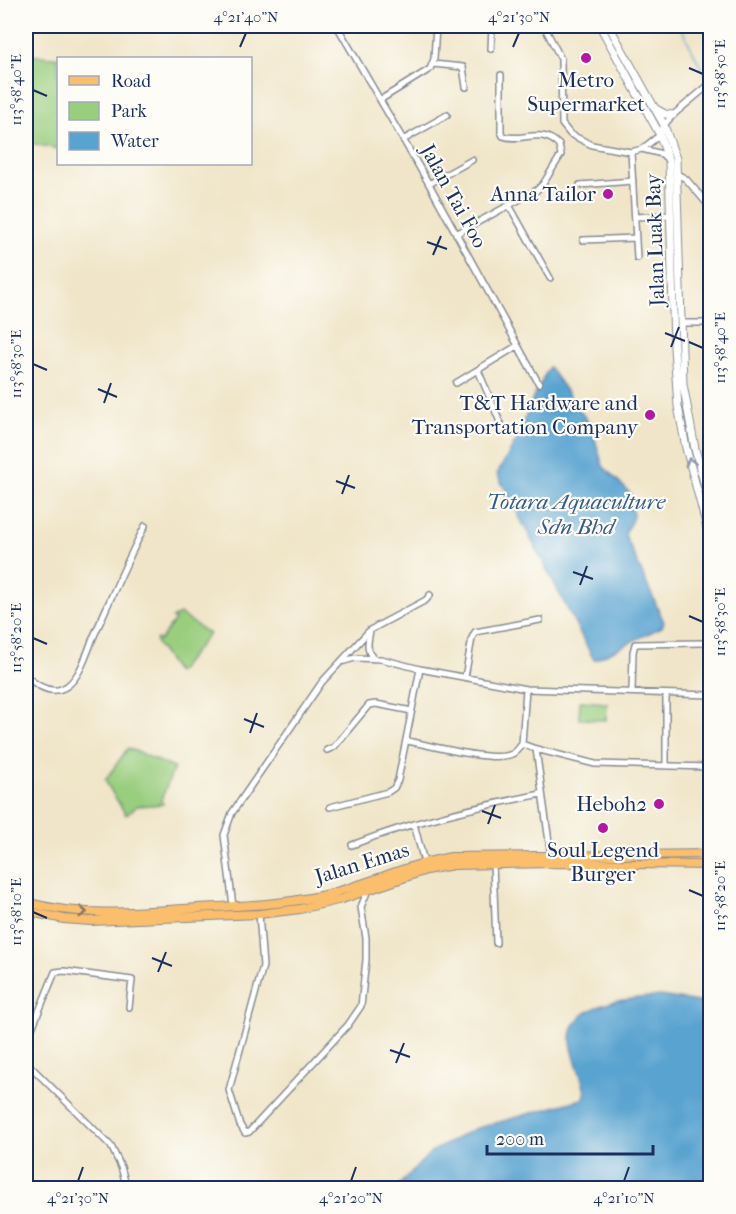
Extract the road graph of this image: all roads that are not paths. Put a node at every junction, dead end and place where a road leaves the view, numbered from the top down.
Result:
1 (337, 26) edge
2 (436, 26) edge
3 (492, 26) edge
4 (544, 26) edge
5 (600, 26) edge
6 (609, 26) edge
7 (705, 26) edge
8 (711, 35) edge
9 (491, 49) dead end
10 (433, 64) junction
11 (501, 75) dead end
12 (711, 84) edge
13 (466, 87) dead end
14 (380, 100) junction
15 (654, 107) junction
16 (447, 115) dead end
17 (673, 115) junction
18 (652, 120) junction
19 (664, 125) junction
20 (565, 130) junction
21 (660, 135) junction
22 (403, 140) junction
23 (555, 141) junction
24 (642, 149) junction
25 (631, 152) junction
26 (472, 160) dead end
27 (669, 162) junction
28 (677, 174) junction
29 (633, 181) junction
30 (429, 184) junction
31 (580, 185) dead end
32 (710, 204) edge
33 (509, 206) junction
34 (671, 215) junction
35 (635, 217) junction
36 (456, 234) junction
37 (636, 238) junction
38 (583, 240) dead end
39 (637, 258) dead end
40 (550, 278) dead end
41 (681, 323) junction
42 (711, 323) edge
43 (517, 346) junction
44 (478, 370) junction
45 (456, 383) dead end
46 (539, 384) dead end
47 (503, 429) dead end
48 (711, 506) edge
49 (145, 526) dead end
50 (711, 538) edge
51 (430, 595) dead end
52 (540, 620) dead end
53 (370, 630) junction
54 (702, 643) dead end
55 (372, 657) junction
56 (339, 663) junction
57 (420, 669) junction
58 (26, 676) edge
59 (465, 677) junction
60 (526, 689) junction
61 (632, 692) junction
62 (666, 694) junction
63 (711, 695) edge
64 (412, 711) junction
65 (407, 741) junction
66 (522, 744) junction
67 (536, 749) junction
68 (327, 750) dead end
69 (666, 765) junction
70 (711, 767) edge
71 (541, 794) junction
72 (330, 807) dead end
73 (414, 824) junction
74 (352, 845) dead end
75 (711, 854) edge
76 (551, 856) junction
77 (424, 862) junction
78 (493, 864) junction
79 (711, 865) edge
80 (370, 889) junction
81 (347, 897) junction
82 (26, 902) edge
83 (234, 906) junction
84 (361, 907) junction
85 (26, 911) edge
86 (259, 914) junction
87 (496, 943) dead end
88 (129, 1006) dead end
89 (26, 1043) edge
90 (26, 1062) edge
91 (127, 1188) edge

1 - 14 street, Jalan Tai Foo
2 - 10 street
3 - 9 street
4 - 20 street
5 - 18 street, Jalan Luak Bay
6 - 15 street, Jalan Luak Bay
7 - 8 street
10 - 13 street
10 - 14 street
11 - 23 street
12 - 17 street
14 - 22 street, Jalan Tai Foo
15 - 17 street
15 - 19 street, Jalan Luak Bay
16 - 22 street
17 - 19 street
18 - 19 street
18 - 21 street, Jalan Luak Bay
19 - 21 street
19 - 28 street, Jalan Luak Bay
20 - 23 street
20 - 25 street
21 - 24 street
21 - 27 street, Jalan Luak Bay
22 - 30 street, Jalan Tai Foo
23 - 33 street
24 - 25 street
24 - 27 street
25 - 29 street
26 - 30 street
27 - 34 street, Jalan Luak Bay
28 - 32 street
28 - 41 street, Jalan Luak Bay
29 - 31 street
29 - 35 street
30 - 36 street, Jalan Tai Foo
33 - 36 street
33 - 40 street
34 - 35 street
50 -> 34 street, Jalan Luak Bay
35 - 37 street
36 - 43 street, Jalan Tai Foo
37 - 38 street
37 - 39 street
41 - 42 street
41 - 48 street, Jalan Luak Bay
43 - 44 street
43 - 46 street, Jalan Tai Foo
44 - 45 street
44 - 47 street
49 - 58 street
51 - 53 street
52 - 59 street
53 - 55 street
53 - 56 street
54 - 61 street
55 - 56 street
55 - 57 street
56 - 83 street
57 - 59 street
57 - 64 street
59 - 60 street
60 - 61 street
60 - 66 street
61 - 62 street
62 - 63 street
62 - 69 street
64 - 65 street
64 - 68 street
65 - 66 street
65 - 72 street
66 - 67 street
67 - 69 street
67 - 71 street
69 - 70 street
71 - 73 street
71 - 76 street
73 - 74 street
73 - 77 street
75 - 76 main road, Jalan Emas
76 - 77 main road, Jalan Emas
77 - 83 main road, Jalan Emas
78 - 79 main road, Jalan Emas
78 - 80 main road, Jalan Emas
78 - 87 street
80 - 81 main road, Jalan Emas
80 - 84 street
81 - 84 street
81 - 86 main road, Jalan Emas
82 -> 83 main road, Jalan Emas
84 - 86 street
85 - 86 main road, Jalan Emas
88 - 89 street
90 - 91 street

